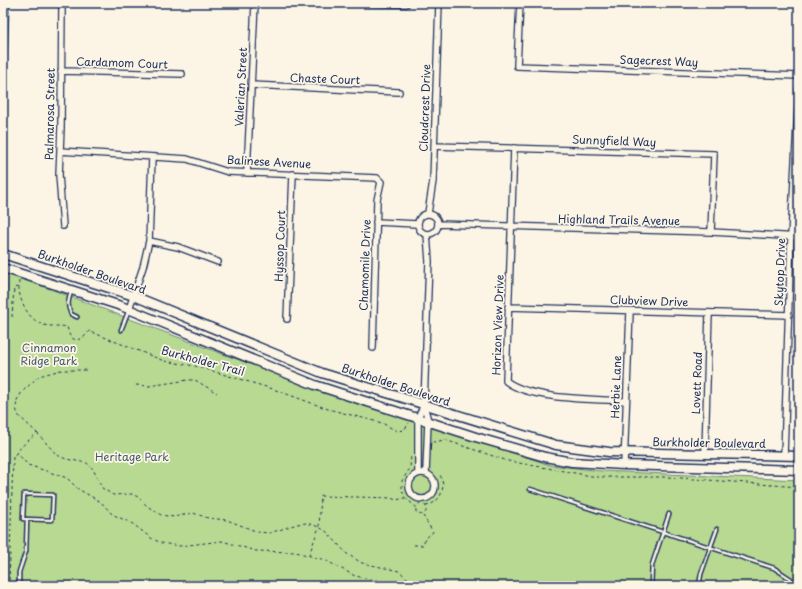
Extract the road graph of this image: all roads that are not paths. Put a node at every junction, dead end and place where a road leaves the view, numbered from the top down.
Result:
1 (62, 3) edge
2 (255, 3) edge
3 (365, 3) edge
4 (438, 3) edge
5 (520, 3) edge
6 (406, 4) dead end
7 (61, 71) junction
8 (182, 74) dead end
9 (799, 76) edge
10 (251, 85) junction
11 (799, 88) edge
12 (399, 92) dead end
13 (434, 146) junction
14 (514, 148) junction
15 (60, 152) junction
16 (152, 157) junction
17 (247, 173) junction
18 (293, 174) junction
19 (381, 182) joint
20 (428, 213) junction
21 (376, 222) junction
22 (417, 224) junction
23 (438, 224) junction
24 (63, 226) dead end
25 (511, 227) junction
26 (712, 232) junction
27 (427, 234) junction
28 (791, 236) junction
29 (799, 237) edge
30 (149, 241) junction
31 (3, 254) edge
32 (218, 262) dead end
33 (3, 268) edge
34 (71, 290) junction
35 (134, 296) junction
36 (508, 307) junction
37 (129, 309) junction
38 (630, 311) junction
39 (709, 313) junction
40 (77, 316) dead end
41 (789, 316) junction
42 (287, 320) dead end
43 (121, 330) dead end
44 (373, 348) dead end
45 (625, 401) junction
46 (424, 405) junction
47 (418, 417) junction
48 (428, 421) junction
49 (624, 452) junction
50 (705, 453) junction
51 (784, 456) junction
52 (799, 456) edge
53 (624, 465) junction
54 (799, 470) edge
55 (418, 473) junction
56 (426, 473) junction
57 (530, 489) dead end
58 (669, 514) dead end
59 (27, 519) junction
60 (717, 528) dead end
61 (664, 532) junction
62 (711, 548) junction
63 (19, 586) edge
64 (651, 586) edge
65 (699, 586) edge
66 (793, 586) edge

1 - 7 street, Palmarosa Street
2 - 10 street, Valerian Street
3 - 6 street
4 - 13 street, Cloudcrest Drive
5 - 9 street, Sagecrest Way
7 - 8 street, Cardamom Court
7 - 15 street, Palmarosa Street
10 - 12 street, Chaste Court
10 - 17 street, Valerian Street
11 - 28 street, Skytop Drive
13 - 14 street, Sunnyfield Way
13 - 20 street, Cloudcrest Drive
14 - 25 street, Horizon View Drive
14 - 26 street, Sunnyfield Way
15 - 16 street, Balinese Avenue
15 - 24 street, Palmarosa Street
16 - 17 street, Balinese Avenue
16 - 30 street
17 - 18 street, Balinese Avenue
18 - 19 street, Balinese Avenue
18 - 42 street, Hyssop Court
19 - 21 street, Chamomile Drive
20 - 22 street
20 - 23 street
21 - 22 street
21 - 44 street, Chamomile Drive
22 - 27 street
23 - 25 street, Highland Trails Avenue
23 - 27 street
25 - 26 street, Highland Trails Avenue
25 - 36 street, Horizon View Drive
26 - 28 street, Highland Trails Avenue
27 - 46 street
28 - 29 street, Highland Trails Avenue
28 - 41 street, Skytop Drive
30 - 32 street
30 - 35 street
31 - 35 main road, Burkholder Boulevard
33 - 34 main road, Burkholder Boulevard
34 - 37 main road, Burkholder Boulevard
34 - 40 lane
35 - 37 street
35 - 46 main road, Burkholder Boulevard
36 - 38 street, Clubview Drive
36 - 45 street, Horizon View Drive
37 - 43 lane
37 - 47 main road, Burkholder Boulevard
38 - 39 street, Clubview Drive
38 - 45 street, Herbie Lane
39 - 41 street, Clubview Drive
39 - 50 street, Lovett Road
41 - 51 street, Skytop Drive
45 - 49 street, Herbie Lane
46 - 47 street
46 - 48 street
46 - 49 main road, Burkholder Boulevard
47 - 48 main road, Burkholder Boulevard
47 - 55 street
48 - 53 main road, Burkholder Boulevard
48 - 56 street
49 - 50 main road, Burkholder Boulevard
49 - 53 street, Herbie Lane
50 - 51 main road, Burkholder Boulevard
51 - 52 main road, Burkholder Boulevard
53 - 54 main road, Burkholder Boulevard
55 - 56 street
55 - 56 street
57 - 61 lane
58 - 61 lane
59 - 59 lane
59 - 63 lane
60 - 62 lane
61 - 62 lane
61 - 64 lane
62 - 65 lane
62 - 66 lane

